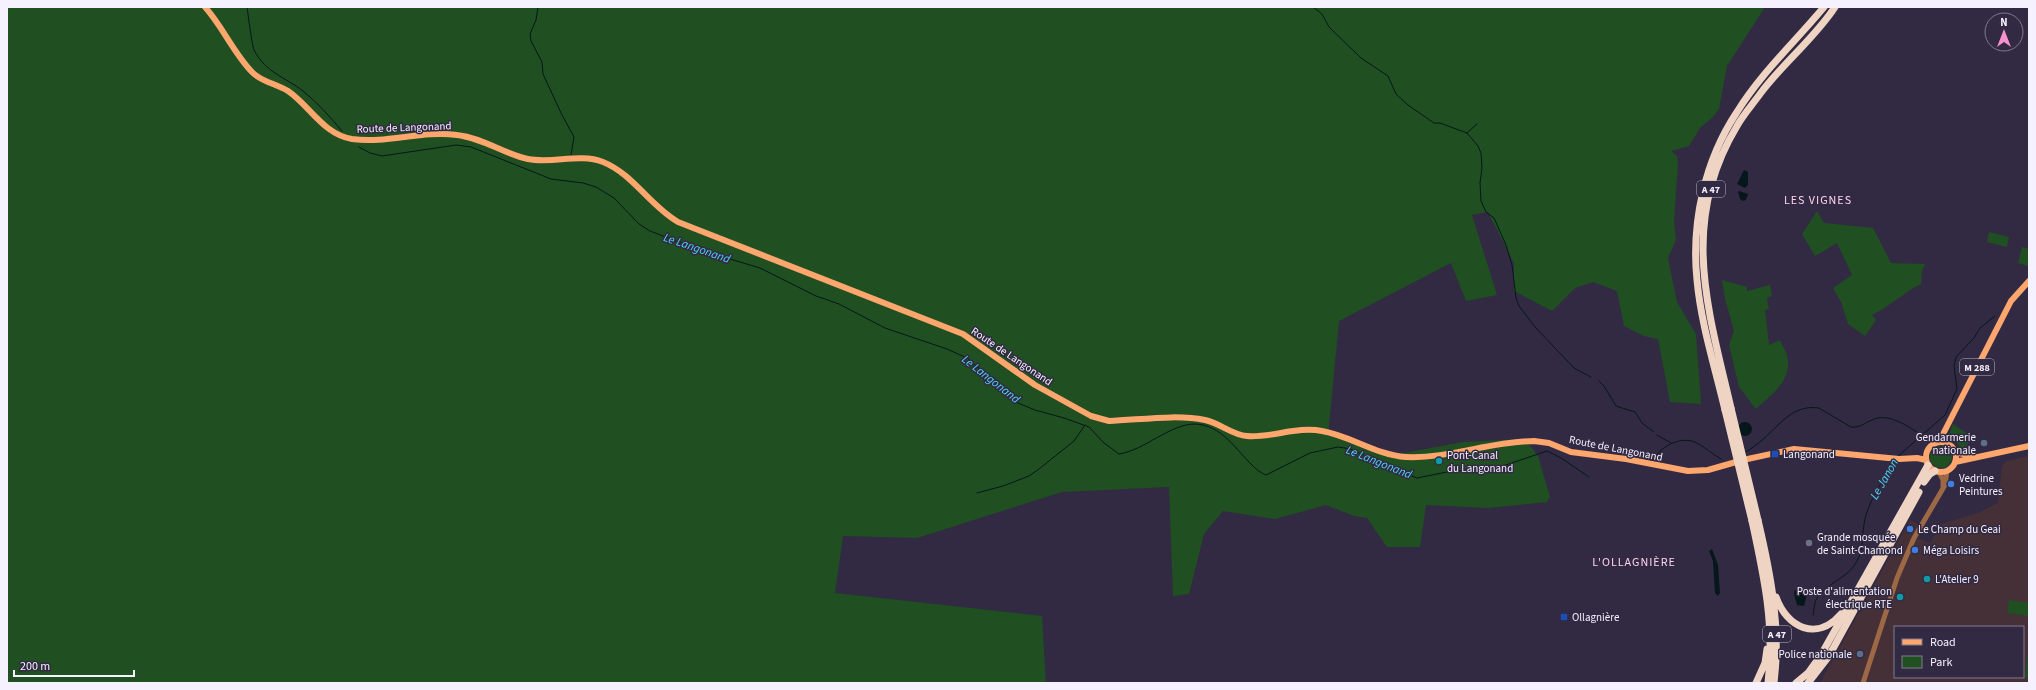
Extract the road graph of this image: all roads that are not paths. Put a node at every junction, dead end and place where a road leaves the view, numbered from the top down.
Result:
1 (205, 7) edge
2 (1824, 7) edge
3 (1835, 7) edge
4 (2029, 281) edge
5 (1728, 409) junction
6 (1948, 426) junction
7 (1939, 442) junction
8 (1947, 444) junction
9 (2029, 446) edge
10 (1928, 450) junction
11 (1955, 452) junction
12 (1978, 457) junction
13 (1912, 458) junction
14 (1927, 462) junction
15 (1955, 462) junction
16 (1937, 471) junction
17 (1947, 471) junction
18 (1943, 489) junction
19 (1755, 521) junction
20 (1772, 586) junction
21 (1850, 603) junction
22 (1771, 637) junction
23 (1756, 683) edge
24 (1768, 683) edge
25 (1774, 683) edge
26 (1796, 683) edge
27 (1808, 683) edge
28 (1863, 683) edge

1 - 13 main road, Route de Langonand
2 - 5 highway, A 47
3 - 5 highway, A 47
4 - 6 main road, M 288
5 - 19 highway, A 47, bridge
6 - 7 main road, M 288
6 - 8 main road, M 288
7 - 8 main road
7 - 10 main road
8 - 11 main road
9 - 12 main road
10 - 13 main road, Route de Langonand
10 - 14 main road
11 - 12 main road
11 - 15 main road
12 - 15 main road
13 - 14 main road, Route de Langonand
14 - 16 main road
14 - 21 highway
15 - 17 main road
16 - 17 main road
16 - 18 street
16 - 27 highway
17 - 18 street
18 - 28 street
19 - 20 highway, A 47
19 - 22 highway, A 47
20 - 21 highway
20 - 25 highway, A 47
21 - 26 highway
22 - 23 highway
22 - 24 highway, A 47

